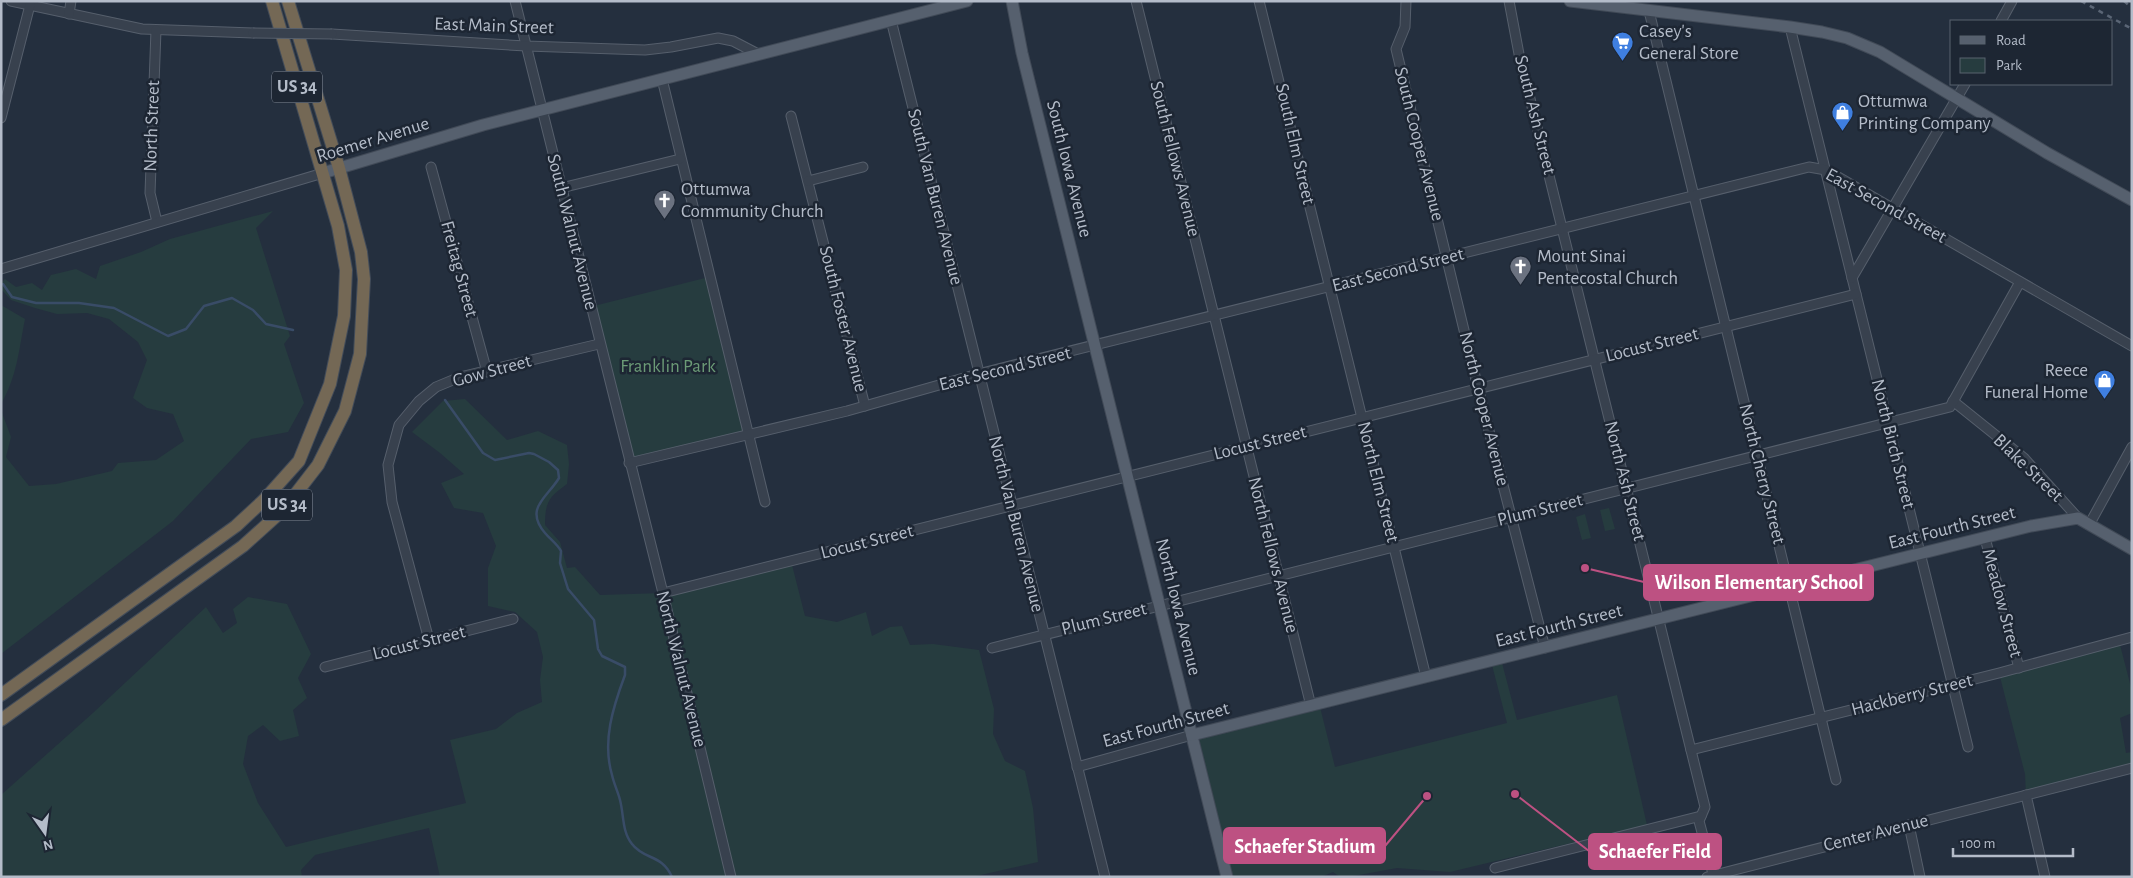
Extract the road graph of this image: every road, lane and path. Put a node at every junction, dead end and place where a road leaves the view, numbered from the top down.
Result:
1 (11, 1) edge
2 (71, 1) edge
3 (272, 1) edge
4 (288, 1) edge
5 (515, 1) edge
6 (966, 1) edge
7 (1012, 1) edge
8 (1136, 1) edge
9 (1259, 1) edge
10 (1406, 1) edge
11 (1509, 1) edge
12 (1570, 1) edge
13 (2012, 1) edge
14 (30, 5) junction
15 (1649, 10) junction
16 (69, 14) junction
17 (891, 20) junction
18 (2002, 20) edge
19 (1790, 27) junction
20 (156, 30) junction
21 (526, 46) junction
22 (758, 54) junction
23 (662, 79) junction
24 (1964, 85) edge
25 (1956, 99) junction
26 (542, 110) junction
27 (791, 116) dead end
28 (1, 118) edge
29 (680, 159) junction
30 (431, 167) dead end
31 (863, 167) dead end
32 (339, 168) junction
33 (1826, 170) junction
34 (323, 173) junction
35 (808, 181) junction
36 (561, 188) junction
37 (1694, 196) junction
38 (2132, 200) edge
39 (1893, 209) junction
40 (157, 222) junction
41 (1563, 228) junction
42 (1446, 258) junction
43 (1, 269) edge
44 (1852, 278) junction
45 (2020, 282) junction
46 (1329, 286) junction
47 (1856, 294) junction
48 (1214, 317) junction
49 (1725, 326) junction
50 (599, 344) junction
51 (1095, 345) junction
52 (2132, 346) edge
53 (1595, 359) junction
54 (487, 372) junction
55 (978, 374) junction
56 (1478, 388) junction
57 (1953, 401) junction
58 (865, 406) junction
59 (1362, 418) junction
60 (1888, 423) junction
61 (748, 435) junction
62 (1246, 447) junction
63 (2132, 448) edge
64 (1757, 456) junction
65 (629, 462) junction
66 (1127, 476) junction
67 (1627, 488) junction
68 (765, 502) dead end
69 (1012, 506) junction
70 (1511, 517) junction
71 (2078, 518) junction
72 (2089, 525) junction
73 (1985, 538) junction
74 (1394, 546) junction
75 (2132, 550) edge
76 (1920, 554) junction
77 (1278, 576) junction
78 (1789, 587) junction
79 (663, 593) junction
80 (1160, 605) junction
81 (512, 619) dead end
82 (1659, 619) junction
83 (1044, 634) junction
84 (2132, 637) edge
85 (429, 640) junction
86 (992, 648) dead end
87 (1544, 648) junction
88 (324, 667) dead end
89 (2019, 668) junction
90 (1426, 677) junction
91 (1953, 684) junction
92 (1, 694) edge
93 (1311, 706) junction
94 (1822, 717) junction
95 (1, 720) edge
96 (1192, 736) junction
97 (1968, 747) dead end
98 (1691, 750) junction
99 (1077, 767) junction
100 (2132, 768) edge
101 (1836, 780) dead end
102 (2026, 795) junction
103 (1701, 816) junction
104 (1909, 825) junction
105 (1495, 868) dead end
106 (1718, 875) edge
107 (731, 877) edge
108 (1105, 877) edge
109 (1227, 877) edge
110 (1707, 877) edge
111 (1920, 877) edge
112 (2045, 877) edge

1 - 14 street, East Main Street
2 - 16 street
3 - 34 highway, US 34
4 - 32 highway, US 34
5 - 21 street, South Walnut Avenue
6 - 17 main road
7 - 51 main road, South Iowa Avenue
8 - 48 street, South Fellows Avenue
9 - 46 street, South Elm Street
10 - 42 street, South Cooper Avenue
11 - 41 street, South Ash Street
12 - 15 main road
13 - 18 street
14 - 16 street, East Main Street
14 - 28 street
15 - 19 main road
15 - 37 street, North Cherry Street
16 - 20 street, East Main Street
17 - 22 main road
17 - 55 street, South Van Buren Avenue
19 - 25 main road
19 - 33 street, North Birch Street
20 - 21 street, East Main Street, bridge
20 - 40 street, North Street
21 - 22 street, East Main Street
21 - 26 street, South Walnut Avenue
22 - 23 main road, Roemer Avenue
23 - 26 main road, Roemer Avenue
23 - 29 street
24 - 25 street
25 - 38 main road
25 - 39 street
26 - 32 main road, Roemer Avenue
26 - 36 street, South Walnut Avenue
27 - 35 street, South Foster Avenue
29 - 36 street
29 - 61 street
30 - 54 street, Freitag Street
31 - 35 street
32 - 34 main road, Roemer Avenue
32 - 95 highway, US 34
33 - 37 street, East Second Street
33 - 39 street, East Second Street
33 - 44 street, North Birch Street
34 - 40 street, Roemer Avenue
34 - 92 highway, US 34
35 - 58 street, South Foster Avenue
36 - 50 street, South Walnut Avenue
37 - 41 street, East Second Street
37 - 49 street, North Cherry Street
39 - 44 street
39 - 45 street, East Second Street
40 - 43 street, Roemer Avenue
41 - 42 street, East Second Street
41 - 53 street, North Ash Street
42 - 46 street, East Second Street
42 - 56 street, North Cooper Avenue
44 - 47 street, North Birch Street
45 - 52 street, East Second Street
45 - 57 street
46 - 48 street, East Second Street
46 - 59 street, North Elm Street
47 - 49 street, Locust Street
47 - 60 street, North Birch Street
48 - 51 street, East Second Street
48 - 62 street, North Fellows Avenue
49 - 53 street, Locust Street
49 - 64 street, North Cherry Street
50 - 54 street, Gow Street
50 - 65 street, South Walnut Avenue
51 - 55 street, East Second Street
51 - 66 main road, North Iowa Avenue
53 - 56 street, Locust Street
53 - 67 street, North Ash Street
54 - 85 street, Gow Street
55 - 58 street, East Second Street
55 - 69 street, North Van Buren Avenue
56 - 59 street, Locust Street
56 - 70 street, North Cooper Avenue
57 - 60 street, Plum Street
57 - 71 street, Blake Street
58 - 61 street, East Second Street
59 - 62 street, Locust Street
59 - 74 street, North Elm Street
60 - 64 street, Plum Street
60 - 76 street, North Birch Street
61 - 65 street, East Second Street
61 - 68 street
62 - 66 street, Locust Street
62 - 77 street, North Fellows Avenue
63 - 72 street
64 - 67 street, Plum Street
64 - 78 street, North Cherry Street
65 - 79 street, North Walnut Avenue
66 - 69 street, Locust Street
66 - 80 main road, North Iowa Avenue
67 - 70 street, Plum Street
67 - 82 street, North Ash Street
69 - 79 street, Locust Street
69 - 83 street, North Van Buren Avenue
70 - 74 street, Plum Street
70 - 87 street, North Cooper Avenue
71 - 72 main road
71 - 73 main road, East Fourth Street
72 - 75 main road
73 - 76 main road, East Fourth Street
73 - 89 street, Meadow Street
74 - 77 street, Plum Street
74 - 90 street, North Elm Street
76 - 78 main road, East Fourth Street
76 - 91 street, North Birch Street
77 - 80 street, Plum Street
77 - 93 street, North Fellows Avenue
78 - 82 main road, East Fourth Street
78 - 94 street, North Cherry Street
79 - 107 street, North Walnut Avenue
80 - 83 street, Plum Street
80 - 96 main road, North Iowa Avenue
81 - 85 street, Locust Street
82 - 87 main road, East Fourth Street
82 - 98 street, North Ash Street
83 - 86 street, Plum Street
83 - 99 street, North Van Buren Avenue
84 - 89 street, Hackberry Street
85 - 88 street, Locust Street
87 - 90 main road, East Fourth Street
89 - 91 street, Hackberry Street
90 - 93 main road, East Fourth Street
91 - 94 street, Hackberry Street
91 - 97 street, North Birch Street
93 - 96 main road, East Fourth Street
94 - 98 street, Hackberry Street
94 - 101 street, North Cherry Street
96 - 99 street, East Fourth Street
96 - 109 main road, North Iowa Avenue
98 - 103 street, North Ash Street
99 - 108 street, North Van Buren Avenue
100 - 102 street, Center Avenue
102 - 104 street, Center Avenue
102 - 112 street
103 - 105 street
103 - 106 street, North Ash Street
104 - 106 street, Center Avenue
104 - 111 street
106 - 110 street, Center Avenue

